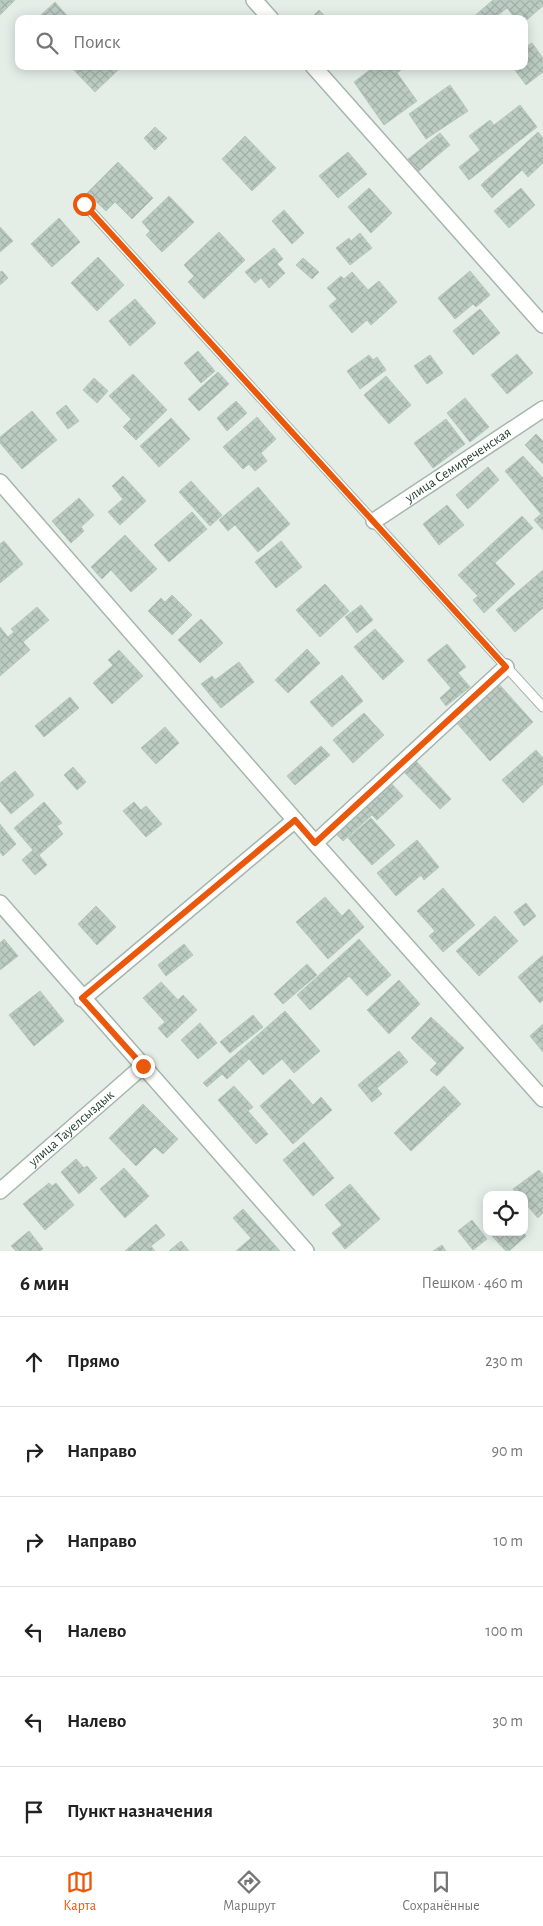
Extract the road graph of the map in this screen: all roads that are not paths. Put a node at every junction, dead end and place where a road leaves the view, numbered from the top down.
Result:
1 (254, 0) edge
2 (267, 15) edge
3 (317, 70) edge
4 (84, 204) dead end
5 (543, 325) edge
6 (543, 409) edge
7 (0, 482) edge
8 (374, 521) junction
9 (506, 667) junction
10 (543, 707) edge
11 (295, 820) junction
12 (315, 843) junction
13 (0, 903) edge
14 (82, 998) junction
15 (143, 1066) junction
16 (543, 1099) edge
17 (0, 1191) edge
18 (306, 1251) edge

1 - 2 street
3 - 5 street
4 - 8 lane
6 - 8 street, улица Семиреченская
7 - 11 street
8 - 9 lane
9 - 10 lane
9 - 12 street
11 - 12 street
11 - 14 street
12 - 16 street
13 - 14 street
14 - 15 street
15 - 17 street, улица Тауелсыздык
15 - 18 street

